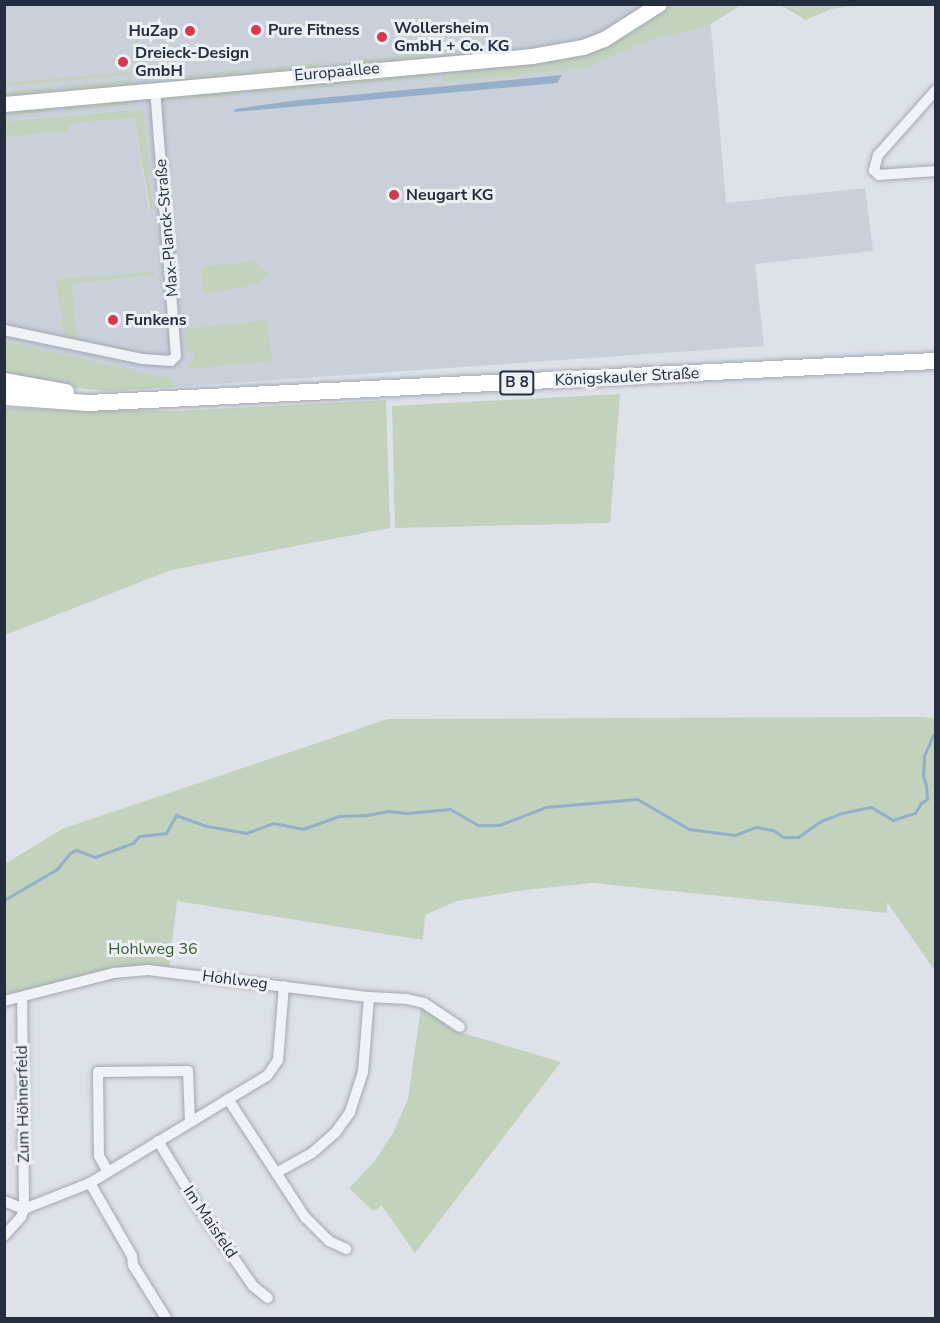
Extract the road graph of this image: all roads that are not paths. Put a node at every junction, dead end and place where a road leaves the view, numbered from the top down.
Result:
1 (659, 4) edge
2 (936, 90) edge
3 (154, 91) junction
4 (4, 104) edge
5 (936, 171) edge
6 (4, 330) edge
7 (936, 361) edge
8 (4, 381) edge
9 (4, 397) edge
10 (138, 399) junction
11 (284, 986) junction
12 (22, 998) junction
13 (369, 998) junction
14 (4, 1002) edge
15 (460, 1027) dead end
16 (228, 1099) junction
17 (190, 1122) junction
18 (158, 1142) junction
19 (108, 1172) junction
20 (276, 1173) junction
21 (90, 1183) junction
22 (4, 1201) edge
23 (24, 1209) junction
24 (4, 1236) edge
25 (346, 1249) dead end
26 (268, 1298) dead end
27 (166, 1318) edge

1 - 3 main road, Europaallee
2 - 5 street
3 - 4 main road, Europaallee
3 - 6 street, Max-Planck-Straße
7 - 10 main road, Königskauler Straße / B 8
8 - 10 main road, Königskauler Straße / B 8
9 - 10 main road, Königskauler Straße / B 8
11 - 12 street, Hohlweg
11 - 13 street, Hohlweg
11 - 16 street
12 - 14 street, Hohlweg
12 - 23 street, Zum Höhnerfeld
13 - 15 street, Hohlweg
13 - 20 street
16 - 17 street
16 - 20 street
17 - 18 street
17 - 19 street
18 - 19 street
18 - 26 street, Im Maisfeld
19 - 21 street
20 - 25 street
21 - 23 street
21 - 27 street
22 - 23 street
23 - 24 street

